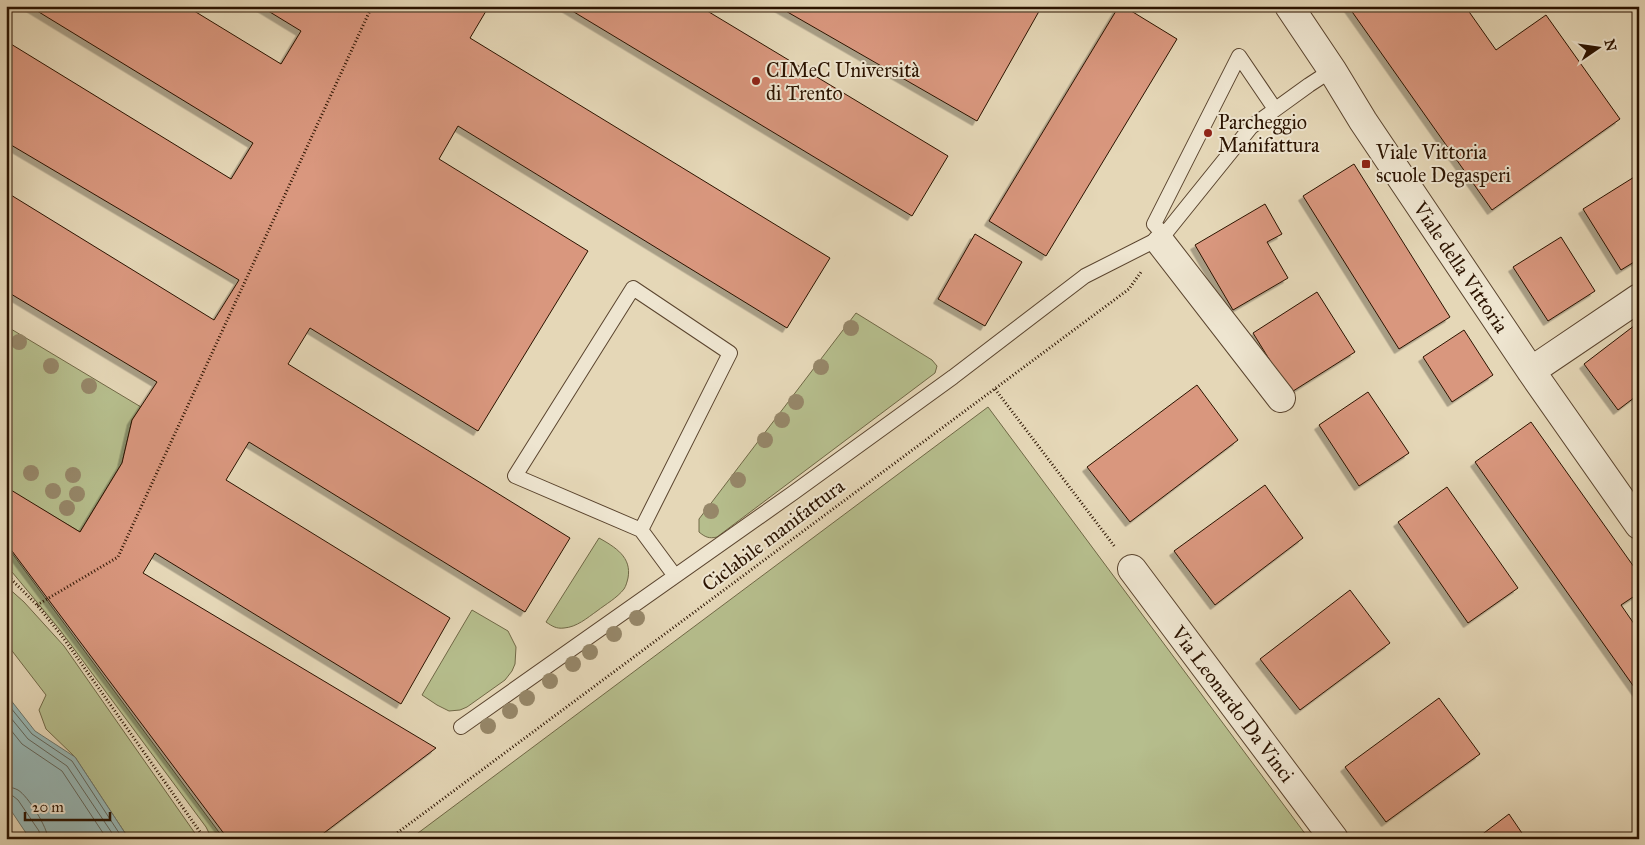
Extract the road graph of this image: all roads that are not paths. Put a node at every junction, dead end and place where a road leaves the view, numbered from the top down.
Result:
1 (1289, 6) edge
2 (1332, 70) junction
3 (1275, 109) junction
4 (1162, 239) junction
5 (1639, 298) edge
6 (1531, 371) junction
7 (1281, 398) dead end
8 (1639, 525) edge
9 (641, 530) junction
10 (1132, 569) road end
11 (674, 576) junction
12 (461, 728) dead end
13 (1334, 839) edge

1 - 2 street, Viale della Vittoria
2 - 3 lane
2 - 6 street, Viale della Vittoria
3 - 4 lane
3 - 4 lane
4 - 7 street
4 - 11 lane
5 - 6 street
6 - 8 street, Viale della Vittoria
9 - 9 lane
9 - 11 lane
10 - 13 street, Via Leonardo Da Vinci
11 - 12 lane

